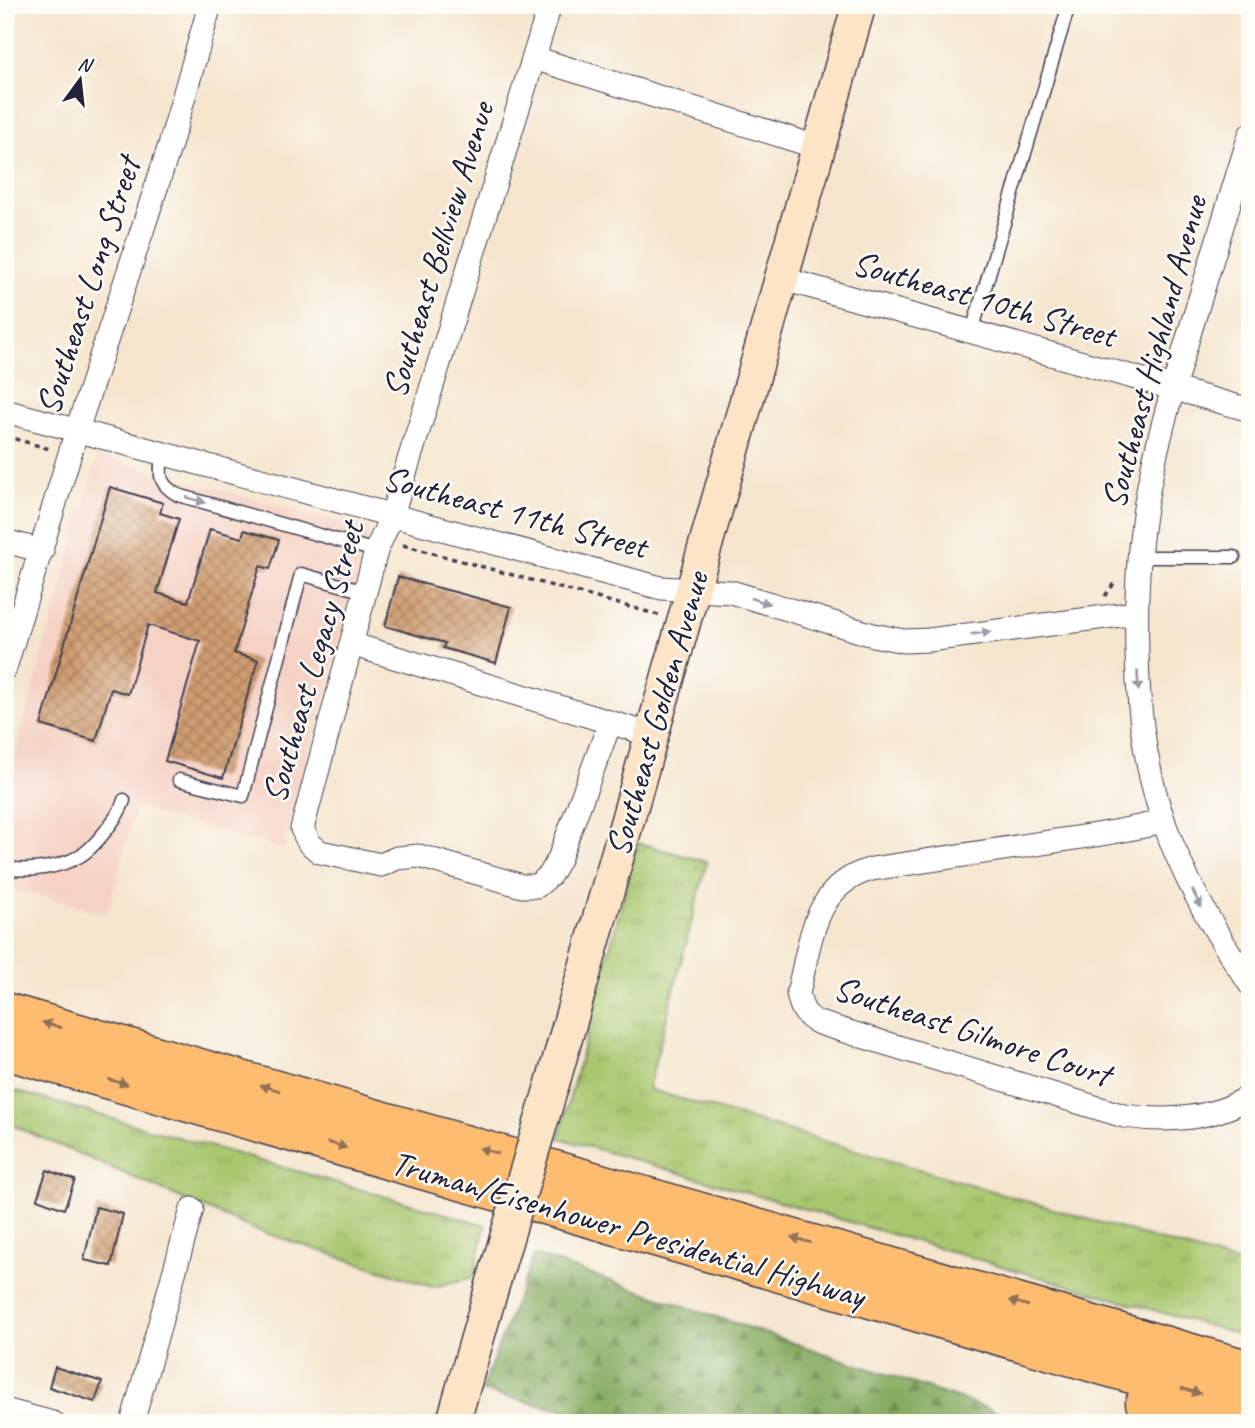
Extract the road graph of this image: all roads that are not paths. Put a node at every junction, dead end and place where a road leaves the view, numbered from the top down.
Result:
1 (211, 5) edge
2 (550, 5) edge
3 (859, 5) edge
4 (1069, 5) edge
5 (534, 58) junction
6 (1250, 135) edge
7 (817, 147) junction
8 (780, 278) junction
9 (972, 331) junction
10 (1172, 389) junction
11 (1250, 410) edge
12 (5, 411) edge
13 (78, 430) junction
14 (162, 453) junction
15 (392, 515) junction
16 (5, 541) edge
17 (42, 551) junction
18 (376, 551) junction
19 (1138, 557) junction
20 (1234, 557) dead end
21 (365, 592) junction
22 (688, 606) junction
23 (1136, 613) junction
24 (351, 643) junction
25 (5, 668) edge
26 (610, 723) junction
27 (652, 735) junction
28 (179, 780) dead end
29 (124, 800) dead end
30 (1163, 820) junction
31 (5, 869) edge
32 (1250, 984) edge
33 (5, 1012) edge
34 (5, 1050) edge
35 (1250, 1096) edge
36 (192, 1209) dead end
37 (828, 1287) junction
38 (1067, 1317) junction
39 (1250, 1352) edge
40 (1250, 1370) edge
41 (1250, 1408) edge
42 (5, 1410) edge
43 (53, 1423) edge
44 (132, 1423) edge
45 (453, 1423) edge
46 (1201, 1423) edge

1 - 13 street, Southeast Long Street
2 - 5 street, Southeast Bellview Avenue
3 - 7 street, Southeast Golden Avenue
4 - 9 lane
5 - 7 street
5 - 15 street, Southeast Bellview Avenue
6 - 10 street, Southeast Highland Avenue
7 - 8 street, Southeast Golden Avenue
8 - 9 street, Southeast 10th Street
8 - 22 street, Southeast Golden Avenue
9 - 10 street, Southeast 10th Street
10 - 11 street, Southeast 10th Street
10 - 19 street, Southeast Highland Avenue
12 - 13 street, Southeast 11th Street
13 - 14 street, Southeast 11th Street
13 - 17 street, Southeast Long Street
14 - 15 street, Southeast 11th Street
14 -> 18 lane
15 - 18 street, Southeast Legacy Street
15 - 22 street, Southeast 11th Street
16 - 17 street
17 - 25 street, Southeast Long Street
18 - 21 street, Southeast Legacy Street
19 - 20 lane
19 - 23 street, Southeast Highland Avenue
21 - 24 street, Southeast Legacy Street
21 - 28 lane
22 -> 23 street, Southeast 11th Street
22 - 27 street, Southeast Golden Avenue
23 -> 30 street, Southeast Highland Avenue
24 - 26 street
24 - 26 street, Southeast Legacy Street
26 - 27 street
27 - 45 street, Southeast Golden Avenue, bridge
29 - 31 lane
30 -> 32 street, Southeast Highland Avenue
30 - 35 street, Southeast Gilmore Court
38 -> 33 highway, Truman/Eisenhower Presidential Highway
34 -> 37 highway, Truman/Eisenhower Presidential Highway
36 - 44 street
37 -> 41 highway, Truman/Eisenhower Presidential Highway
37 - 46 highway
38 - 39 highway
38 - 40 highway, Truman/Eisenhower Presidential Highway
42 - 43 street

